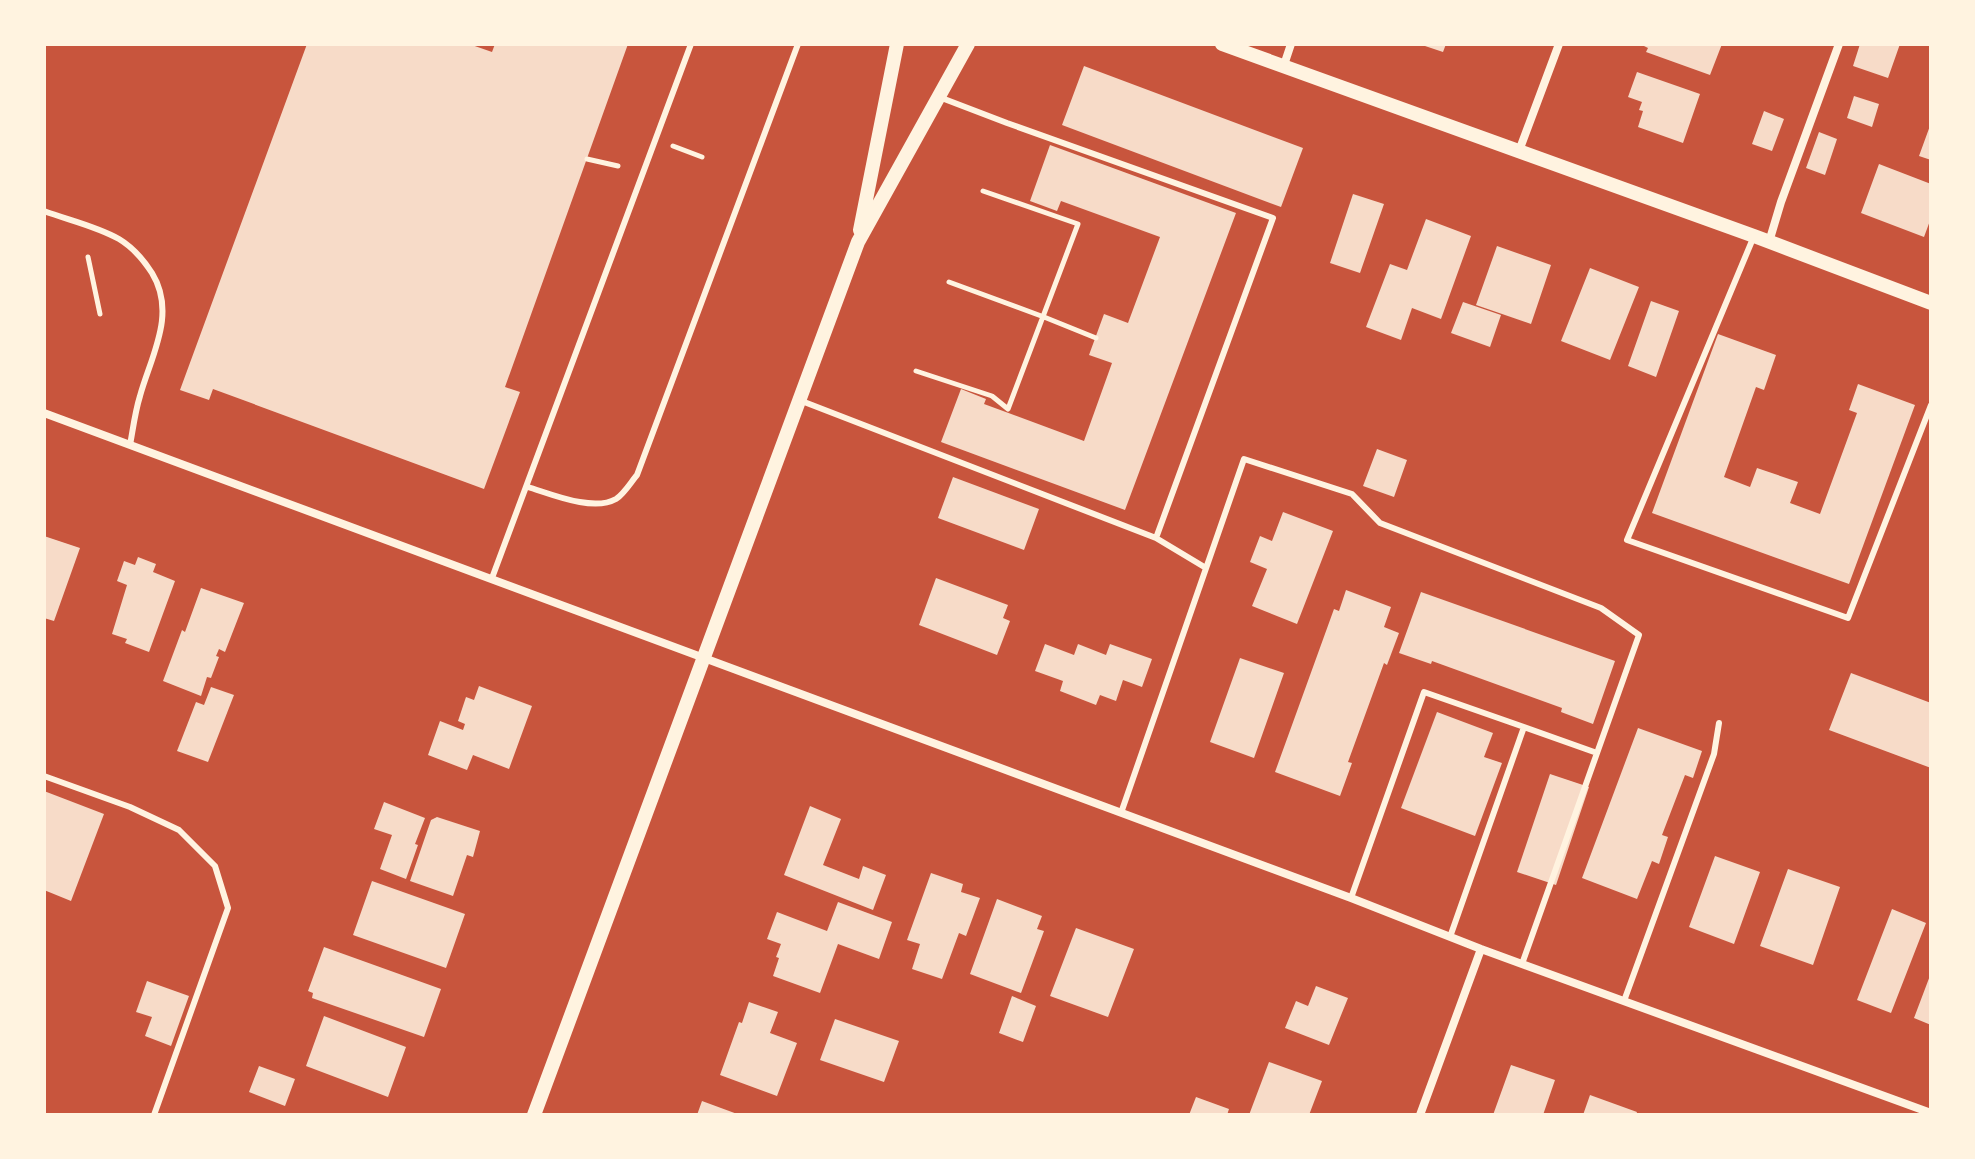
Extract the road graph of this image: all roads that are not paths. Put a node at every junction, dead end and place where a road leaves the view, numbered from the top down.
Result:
1 (691, 44) edge
2 (798, 44) edge
3 (897, 44) edge
4 (968, 44) edge
5 (1222, 44) edge
6 (1291, 44) edge
7 (1559, 44) edge
8 (1839, 44) edge
9 (1284, 65) junction
10 (939, 97) junction
11 (1519, 151) junction
12 (44, 211) edge
13 (1754, 236) junction
14 (858, 242) junction
15 (1769, 242) junction
16 (1931, 303) edge
17 (799, 400) junction
18 (1931, 405) edge
19 (44, 413) edge
20 (130, 445) junction
21 (528, 487) junction
22 (1156, 538) junction
23 (1206, 568) junction
24 (492, 578) junction
25 (704, 657) junction
26 (1719, 723) dead end
27 (1524, 727) junction
28 (1597, 753) junction
29 (44, 776) edge
30 (1121, 813) junction
31 (1351, 898) junction
32 (1450, 937) junction
33 (1481, 949) junction
34 (1522, 964) junction
35 (1624, 1001) junction
36 (1931, 1113) edge
37 (154, 1115) edge
38 (534, 1115) edge
39 (1420, 1115) edge

1 - 21 lane
2 - 21 lane
3 - 14 street
4 - 10 street
5 - 9 street
6 - 9 street
7 - 11 street
8 - 15 street
9 - 11 street
10 - 14 street
10 - 22 lane
11 - 13 street
12 - 20 lane
13 - 15 street
13 - 18 lane
14 - 17 street
15 - 16 street
17 - 22 lane
17 - 25 street
19 - 20 street
20 - 24 street
21 - 24 lane
22 - 23 lane
23 - 28 lane
23 - 30 lane
24 - 25 street
25 - 30 street
25 - 38 street
26 - 35 lane
27 - 28 lane
27 - 31 lane
27 - 32 lane
28 - 34 lane
29 - 37 lane
30 - 31 street
31 - 32 street
32 - 33 street
33 - 34 street
33 - 39 street
34 - 35 street
35 - 36 street

